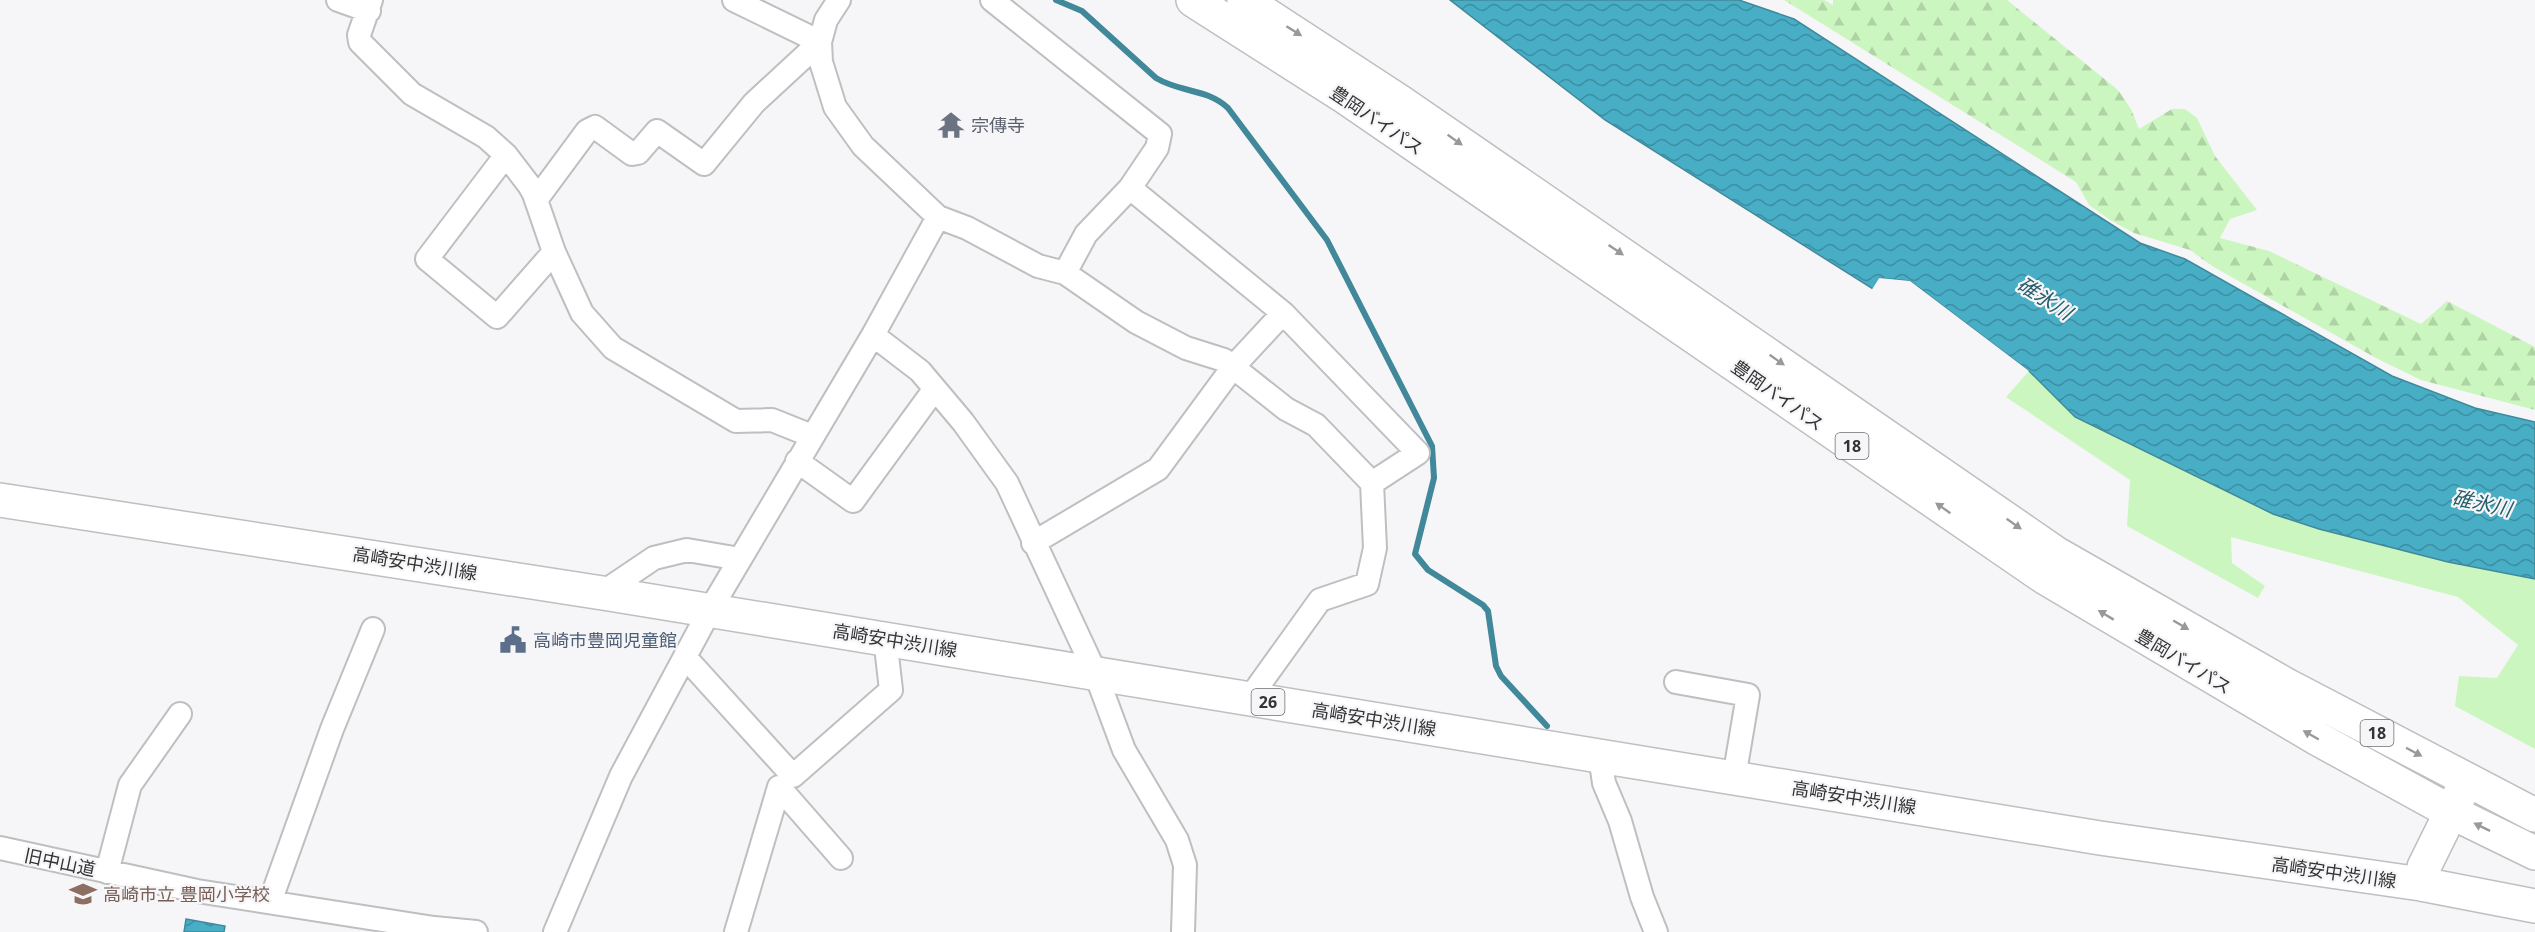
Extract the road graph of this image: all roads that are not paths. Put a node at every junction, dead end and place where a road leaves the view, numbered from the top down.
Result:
1 (338, 0) edge
2 (734, 0) edge
3 (839, 0) edge
4 (992, 0) edge
5 (1193, 0) edge
6 (1244, 0) edge
7 (370, 6) edge
8 (820, 42) junction
9 (506, 155) junction
10 (1130, 188) junction
11 (536, 201) junction
12 (938, 217) junction
13 (554, 252) junction
14 (1065, 273) junction
15 (1283, 313) junction
16 (873, 335) junction
17 (1233, 367) junction
18 (934, 390) junction
19 (812, 436) junction
20 (797, 461) junction
21 (1372, 483) junction
22 (0, 500) edge
23 (1033, 543) junction
24 (740, 559) junction
25 (602, 593) junction
26 (710, 610) junction
27 (373, 629) dead end
28 (885, 638) junction
29 (685, 657) junction
30 (1095, 672) junction
31 (1676, 682) dead end
32 (1249, 699) junction
33 (180, 714) dead end
34 (1600, 756) junction
35 (1734, 778) junction
36 (2467, 780) junction
37 (2451, 812) junction
38 (2535, 815) edge
39 (0, 848) edge
40 (2535, 853) edge
41 (841, 858) dead end
42 (107, 872) junction
43 (2421, 884) junction
44 (270, 902) junction
45 (2535, 906) edge
46 (433, 930) edge
47 (476, 932) edge
48 (555, 932) edge
49 (736, 932) edge
50 (1183, 932) edge
51 (1656, 932) edge

1 - 7 street
2 - 8 street
3 - 8 street
4 - 10 street
37 -> 5 main road, 豊岡バイパス / 18
6 -> 36 main road, 豊岡バイパス / 18
7 - 9 street
8 - 11 street
8 - 12 street
9 - 11 street
9 - 13 street
10 - 14 street
10 - 15 street
11 - 13 street
12 - 14 street
12 - 16 street
13 - 19 street
14 - 17 street
15 - 17 street
15 - 21 street
16 - 18 street
16 - 19 street
17 - 21 street
17 - 23 street
18 - 20 street
18 - 23 street
19 - 20 street
20 - 24 street
21 - 32 street
22 - 25 main road, 高崎安中渋川線 / 26
23 - 30 street
24 - 25 street
24 - 26 street
25 - 26 main road, 高崎安中渋川線 / 26
26 - 28 main road, 高崎安中渋川線 / 26
26 - 29 street
27 - 44 street
28 - 29 street
28 - 30 main road, 高崎安中渋川線 / 26
29 - 48 street
30 - 32 main road, 高崎安中渋川線 / 26
30 - 50 street
31 - 35 street
32 - 34 main road, 高崎安中渋川線 / 26
33 - 42 street
34 - 35 main road, 高崎安中渋川線 / 26
34 - 51 street
35 - 43 main road, 高崎安中渋川線 / 26
36 - 37 main road
36 - 38 main road, 豊岡バイパス / 18
40 -> 37 main road, 豊岡バイパス / 18
37 - 43 main road
39 - 42 street, 旧中山道
41 - 49 street
42 - 44 street, 旧中山道
43 - 45 main road, 高崎安中渋川線 / 26
44 - 46 street, 旧中山道
46 - 47 street, 旧中山道

